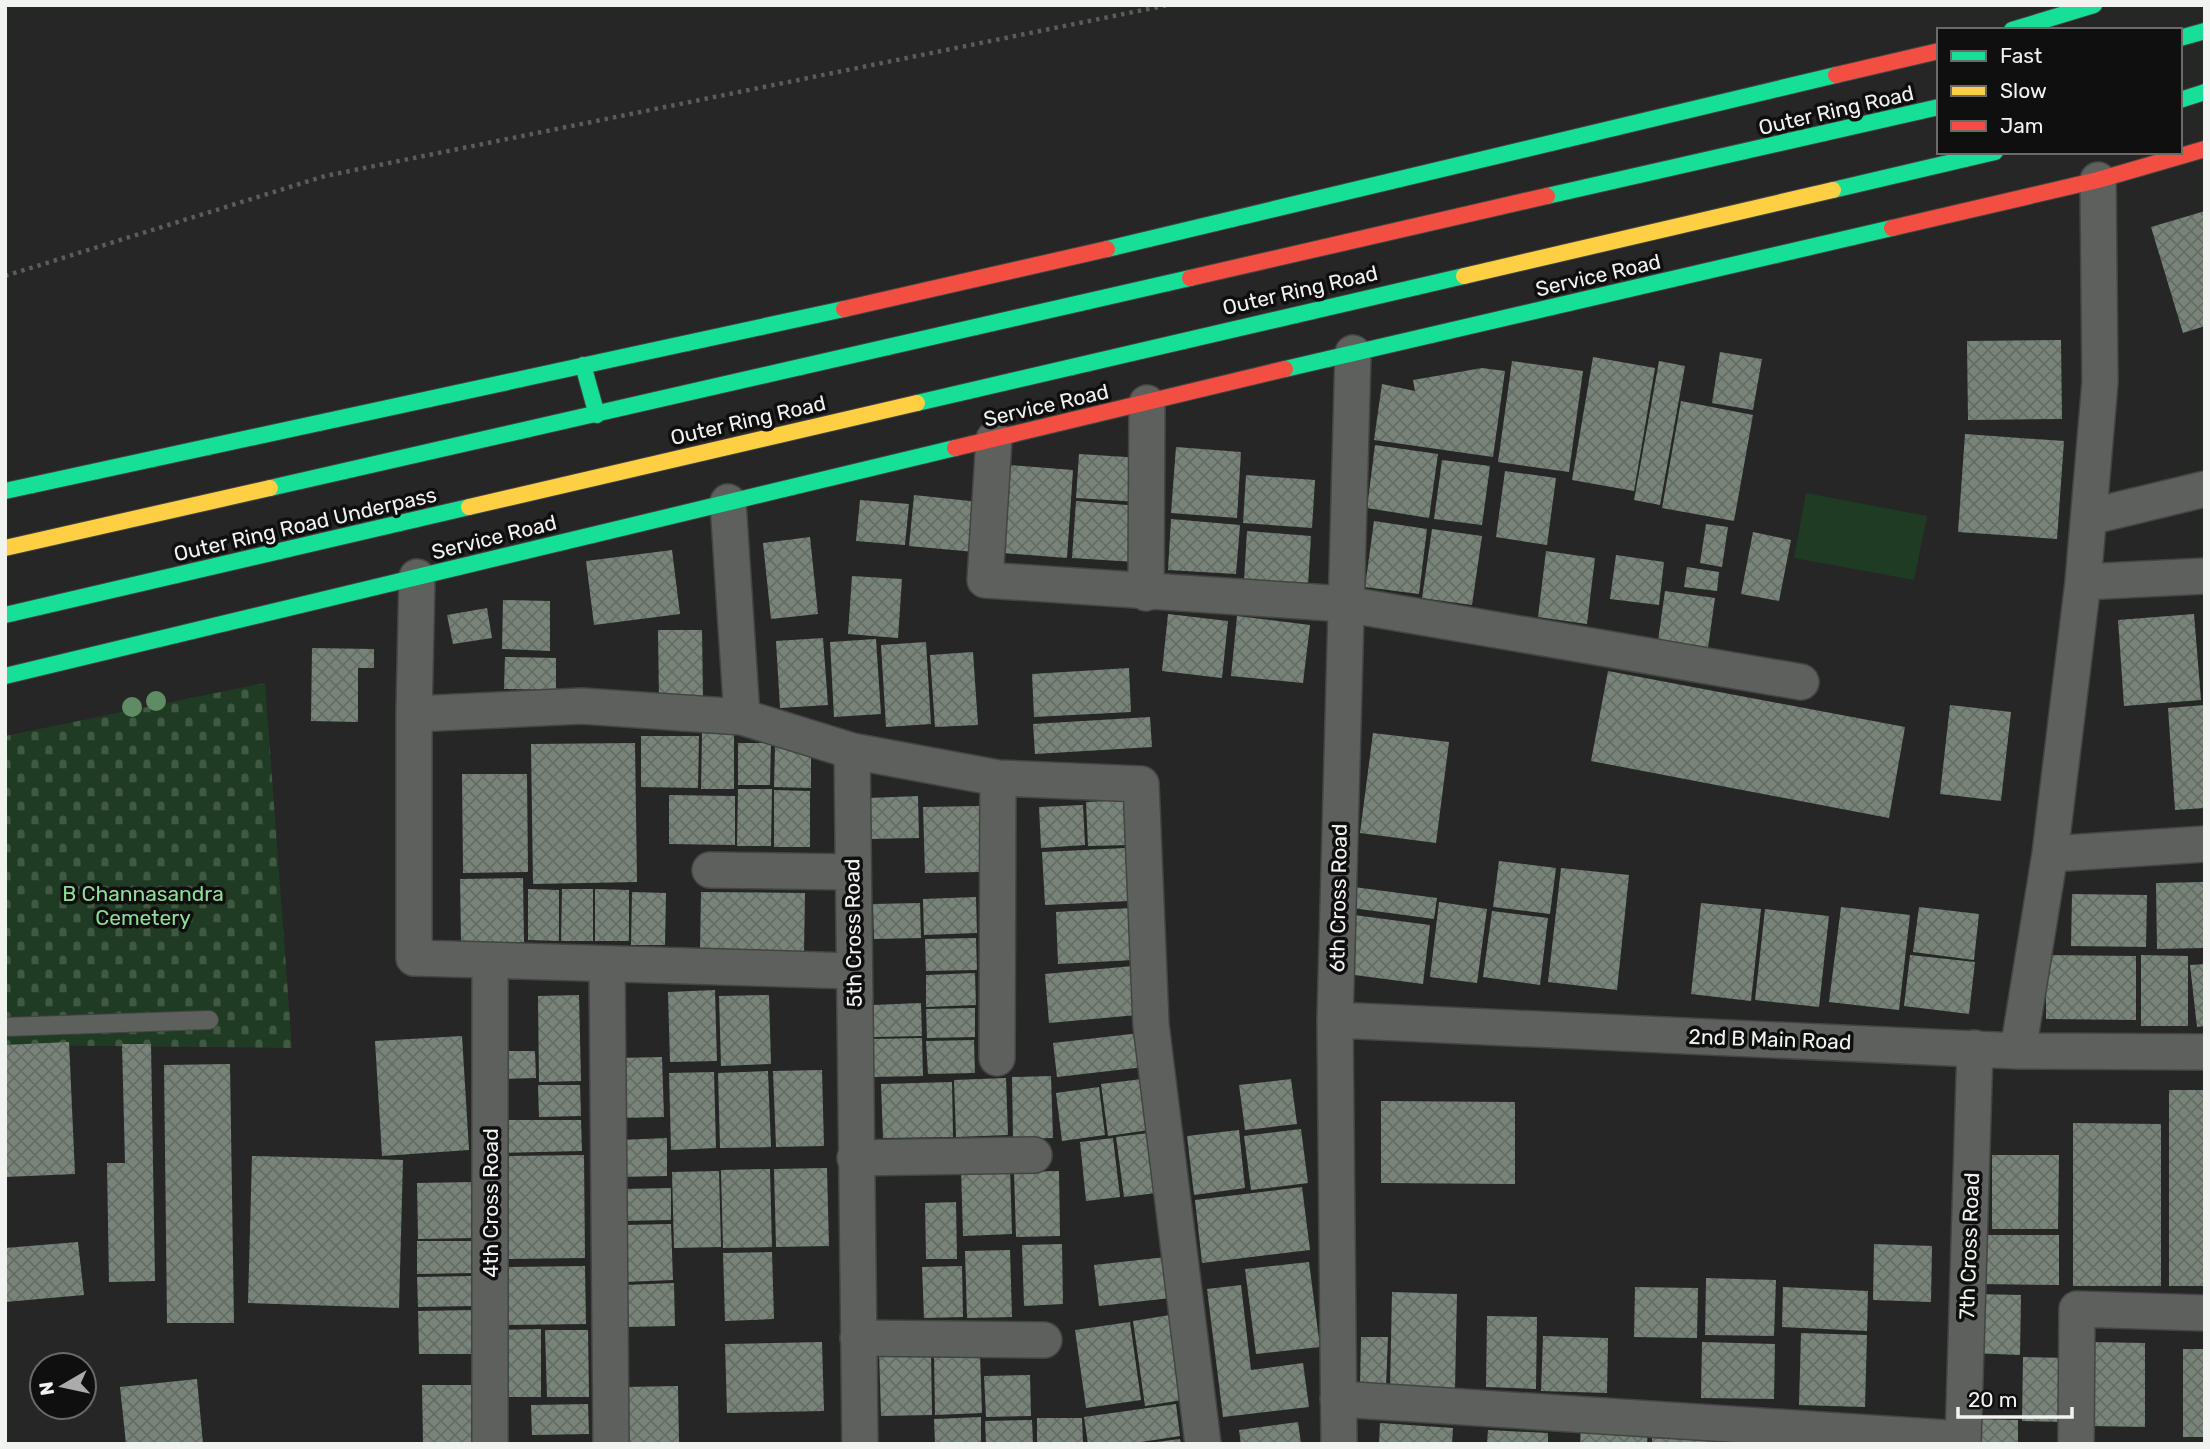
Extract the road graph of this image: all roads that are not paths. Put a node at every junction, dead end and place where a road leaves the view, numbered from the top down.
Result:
1 (2094, 5) edge
2 (2019, 28) edge
3 (2205, 31) edge
4 (2182, 37) edge
5 (1937, 51) edge
6 (2205, 92) edge
7 (2182, 99) edge
8 (1937, 107) edge
9 (2205, 149) edge
10 (1987, 154) edge
11 (2098, 180) junction
12 (1353, 353) junction
13 (583, 365) junction
14 (1147, 402) junction
15 (597, 415) junction
16 (994, 439) junction
17 (615, 473) joint
18 (2205, 489) edge
19 (5, 491) edge
20 (728, 502) junction
21 (2089, 517) junction
22 (5, 548) edge
23 (2205, 576) edge
24 (417, 577) junction
25 (2083, 582) junction
26 (1146, 593) junction
27 (1345, 604) junction
28 (5, 615) edge
29 (5, 676) edge
30 (1801, 682) dead end
31 (414, 714) junction
32 (742, 717) junction
33 (852, 751) junction
34 (998, 778) junction
35 (2205, 844) edge
36 (2050, 854) junction
37 (710, 870) dead end
38 (852, 872) junction
39 (490, 962) junction
40 (607, 964) junction
41 (853, 971) junction
42 (209, 1020) dead end
43 (1335, 1020) junction
44 (5, 1027) edge
45 (1975, 1048) junction
46 (2018, 1051) junction
47 (2205, 1052) edge
48 (996, 1058) dead end
49 (1034, 1155) dead end
50 (855, 1158) junction
51 (2205, 1313) edge
52 (858, 1338) junction
53 (1044, 1340) dead end
54 (1338, 1399) junction
55 (1963, 1441) edge
56 (490, 1444) edge
57 (611, 1444) edge
58 (860, 1444) edge
59 (1203, 1444) edge
60 (1339, 1444) edge
61 (2076, 1444) edge

1 - 2 main road
3 - 4 main road
5 - 13 main road
6 - 7 main road
8 - 15 main road, Outer Ring Road
9 - 11 main road
10 - 17 main road, Outer Ring Road
11 - 12 main road, Service Road
11 - 21 street
12 - 14 main road, Service Road
12 - 27 street, 6th Cross Road
13 - 15 main road
13 - 19 main road
14 - 16 main road, Service Road
14 - 26 street
15 - 22 main road, Outer Ring Road Underpass
16 - 20 main road, Service Road
16 - 26 street
17 - 28 main road, Outer Ring Road Underpass
18 - 21 street
20 - 24 main road, Service Road
20 - 32 street
21 - 25 street
23 - 25 street
24 - 29 main road, Service Road
24 - 31 street
25 - 36 street
26 - 27 street
27 - 30 street
27 - 43 street, 6th Cross Road
31 - 32 street
31 - 39 street
32 - 33 street
33 - 34 street
33 - 38 street, 5th Cross Road
34 - 48 street
34 - 59 street
35 - 36 street
36 - 46 street
37 - 38 street
38 - 41 street, 5th Cross Road
39 - 40 street
39 - 56 street, 4th Cross Road
40 - 41 street
40 - 57 street
41 - 50 street, 5th Cross Road
42 - 44 lane
43 - 45 street, 2nd B Main Road
43 - 54 street, 6th Cross Road
45 - 46 street, 2nd B Main Road
45 - 55 street, 7th Cross Road
46 - 47 street, 2nd B Main Road
49 - 50 street
50 - 52 street, 5th Cross Road
51 - 61 street
52 - 53 street
52 - 58 street, 5th Cross Road
54 - 55 street
54 - 60 street, 6th Cross Road

